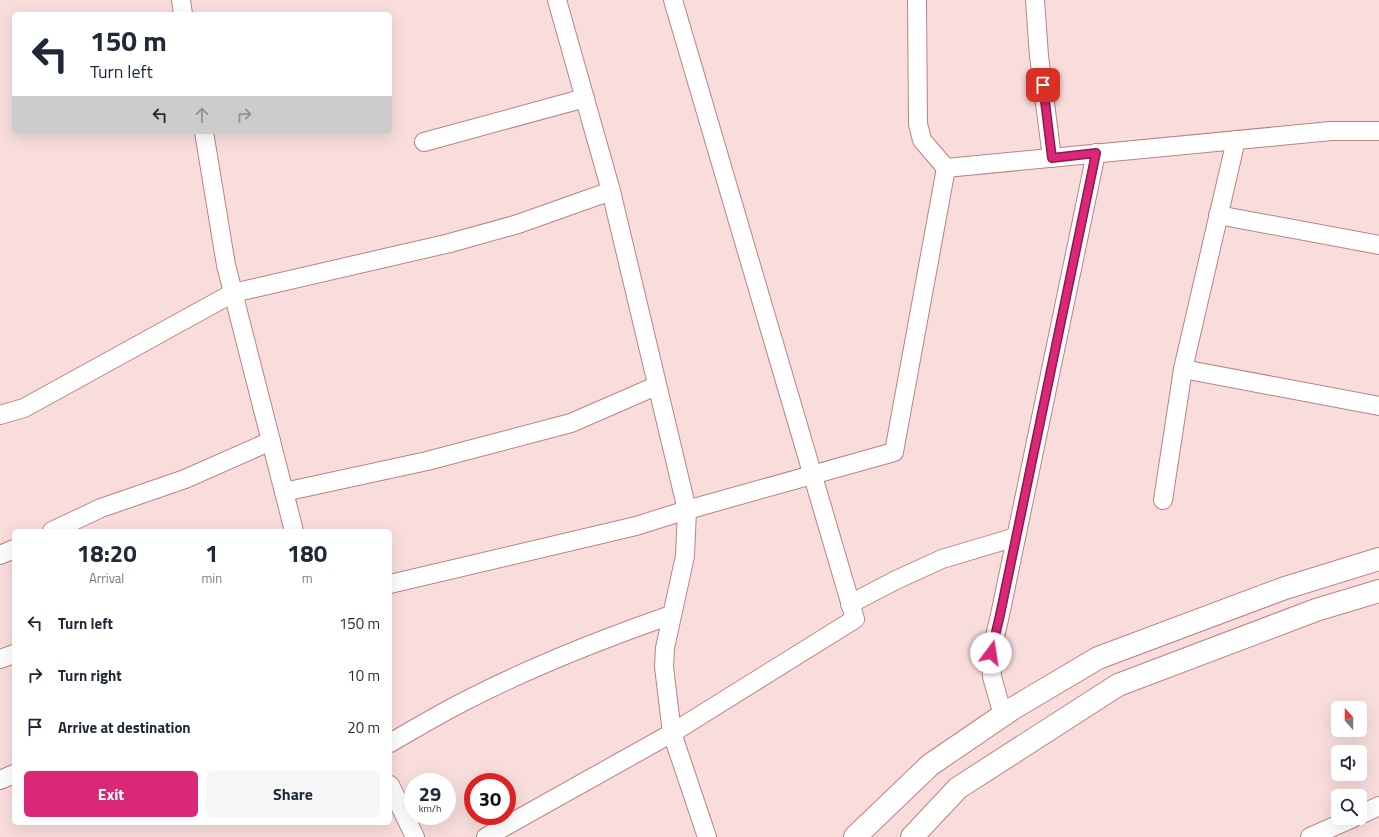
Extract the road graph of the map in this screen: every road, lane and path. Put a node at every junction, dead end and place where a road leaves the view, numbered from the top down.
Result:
1 (181, 0) edge
2 (557, 0) edge
3 (673, 0) edge
4 (917, 0) edge
5 (1035, 0) edge
6 (183, 12) edge
7 (585, 98) junction
8 (1379, 131) edge
9 (204, 134) edge
10 (1236, 140) junction
11 (424, 142) dead end
12 (1096, 153) junction
13 (1052, 158) junction
14 (946, 168) junction
15 (611, 191) junction
16 (1218, 215) junction
17 (1379, 245) edge
18 (233, 293) junction
19 (1183, 369) junction
20 (656, 386) junction
21 (1379, 406) edge
22 (0, 415) edge
23 (271, 441) junction
24 (813, 475) junction
25 (284, 492) junction
26 (1163, 500) dead end
27 (686, 510) junction
28 (56, 529) edge
29 (293, 529) edge
30 (1016, 537) junction
31 (12, 550) edge
32 (0, 555) edge
33 (1379, 559) edge
34 (392, 584) edge
35 (1379, 591) edge
36 (850, 604) junction
37 (672, 615) junction
38 (12, 655) edge
39 (0, 659) edge
40 (1003, 715) junction
41 (672, 733) junction
42 (392, 741) edge
43 (12, 775) edge
44 (0, 780) edge
45 (392, 789) edge
46 (1379, 806) edge
47 (1367, 812) edge
48 (1337, 825) edge
49 (416, 837) edge
50 (486, 837) edge
51 (707, 837) edge
52 (855, 837) edge
53 (912, 837) edge
54 (1310, 837) edge

1 - 6 street
2 - 7 street
3 - 24 street
4 - 14 street
5 - 13 street
7 - 11 street
7 - 15 street
8 - 10 street
9 - 18 street
10 - 12 street
10 - 16 street
12 - 13 street
12 - 30 street
13 - 14 street
14 - 24 street
15 - 18 street
15 - 20 street
16 - 17 street
16 - 19 street
18 - 22 street
18 - 23 street
19 - 21 street
19 - 26 street
20 - 25 street
20 - 27 street
23 - 25 street
23 - 28 street
24 - 27 street
24 - 36 street
25 - 29 street
27 - 34 street
27 - 37 street
30 - 36 street
30 - 40 street
31 - 32 street
33 - 40 main road
35 - 53 main road
36 - 41 street
37 - 41 street
37 - 42 street
38 - 39 street
40 - 52 main road
41 - 50 street
41 - 51 street
43 - 44 street
45 - 49 street
46 - 47 street
48 - 54 street

